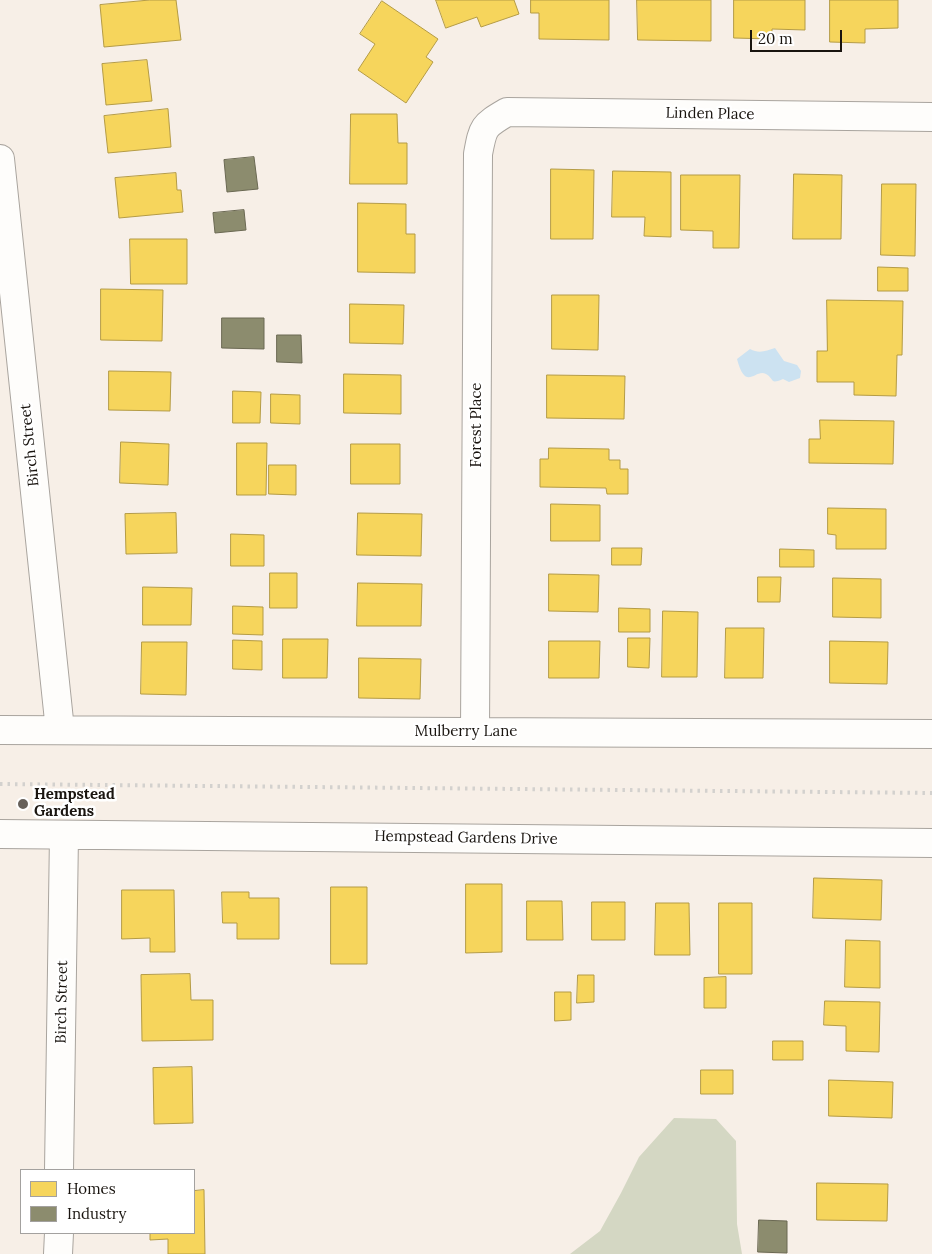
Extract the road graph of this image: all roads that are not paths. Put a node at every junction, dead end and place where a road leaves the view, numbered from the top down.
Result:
1 (932, 116) edge
2 (490, 122) joint
3 (0, 159) edge
4 (0, 730) edge
5 (60, 730) junction
6 (475, 732) junction
7 (932, 734) edge
8 (0, 834) edge
9 (64, 835) junction
10 (932, 842) edge
11 (59, 1169) edge
12 (59, 1234) edge
13 (58, 1254) edge

1 - 2 street, Linden Place
2 - 6 street, Forest Place
3 - 5 street, Birch Street
4 - 5 street, Mulberry Lane
5 - 6 street, Mulberry Lane
6 - 7 street, Mulberry Lane
8 - 9 street, Hempstead Gardens Drive
9 - 10 street, Hempstead Gardens Drive
9 - 11 street, Birch Street
12 - 13 street

